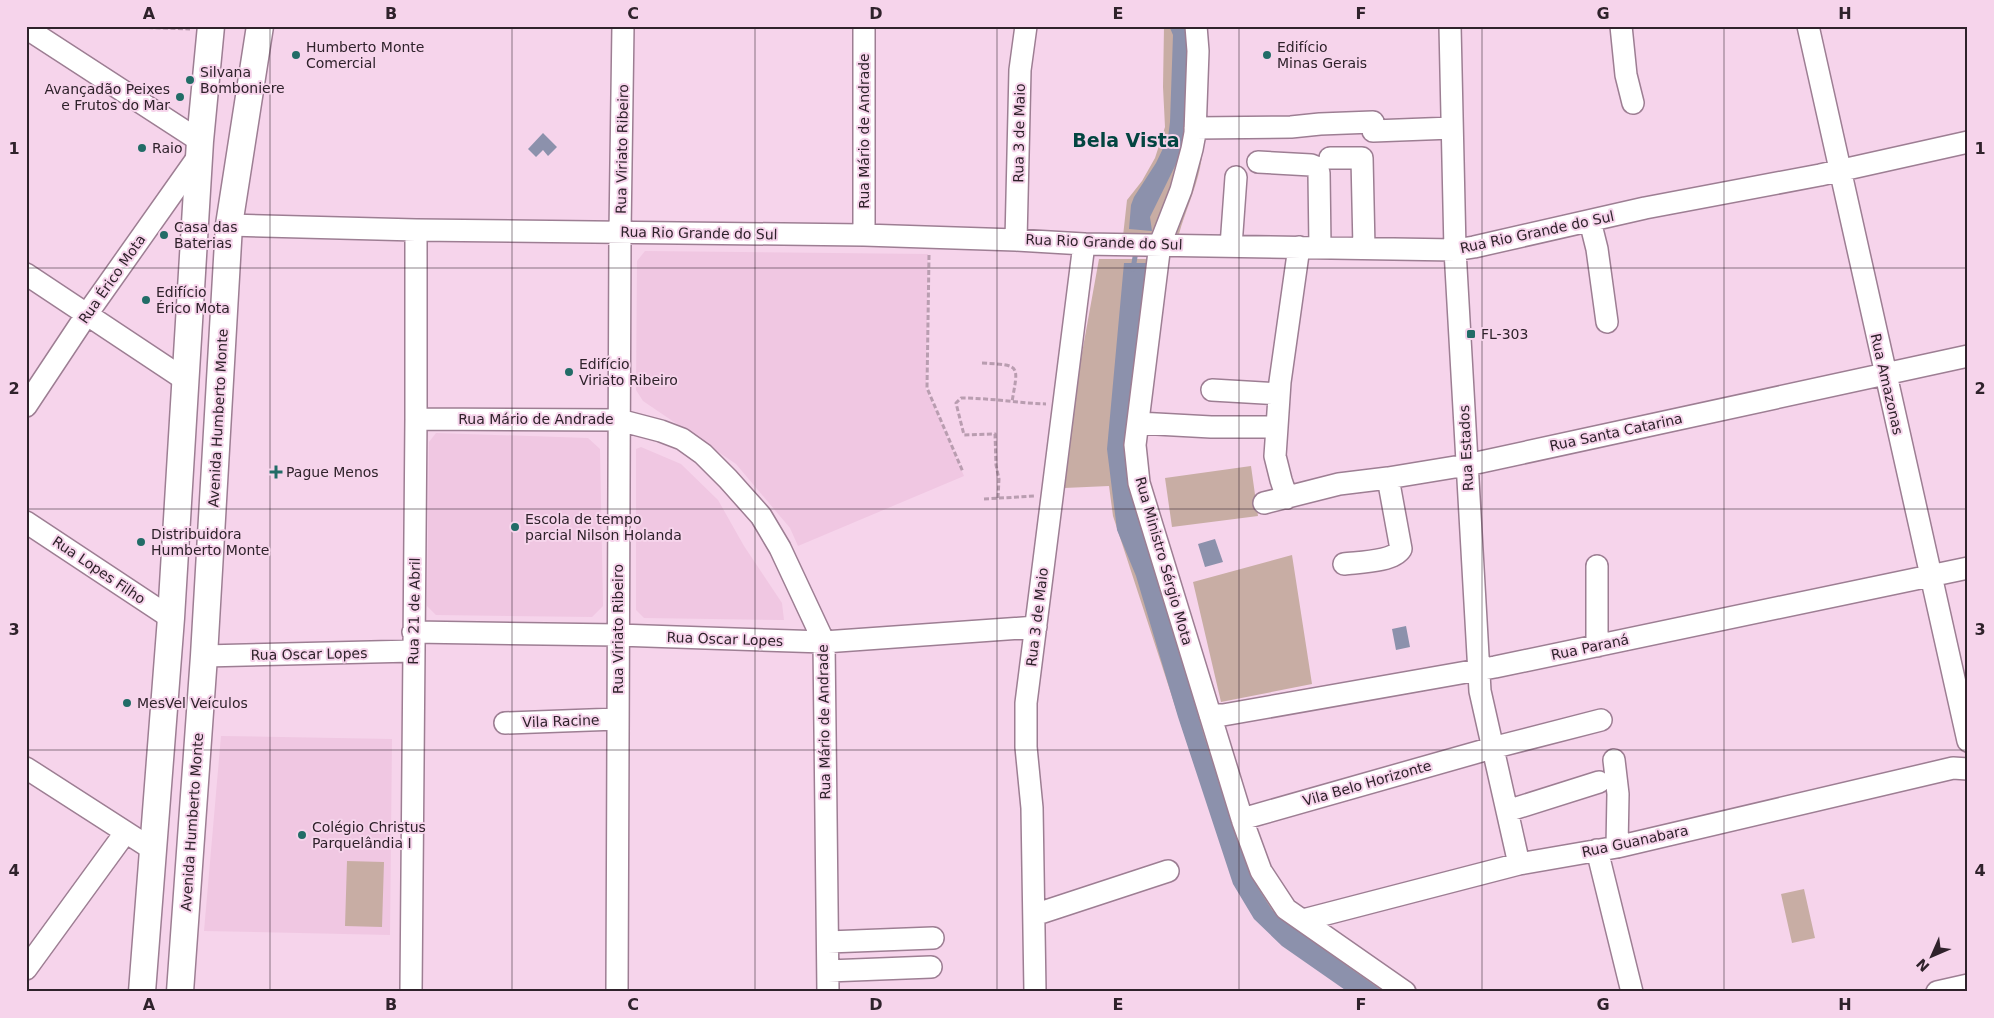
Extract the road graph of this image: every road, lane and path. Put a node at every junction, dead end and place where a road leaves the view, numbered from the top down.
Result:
1 (103, 26) edge
2 (260, 26) edge
3 (623, 26) edge
4 (864, 26) edge
5 (1026, 26) edge
6 (1196, 26) edge
7 (1450, 26) edge
8 (1621, 26) edge
9 (1808, 26) edge
10 (26, 28) edge
11 (211, 28) edge
12 (1633, 103) dead end
13 (1195, 128) junction
14 (1452, 128) junction
15 (1968, 142) edge
16 (200, 148) junction
17 (1330, 158) dead end
18 (1258, 162) dead end
19 (1840, 170) junction
20 (1236, 177) dead end
21 (1590, 221) junction
22 (230, 225) junction
23 (416, 230) junction
24 (620, 232) junction
25 (864, 235) junction
26 (929, 237) junction
27 (1016, 240) junction
28 (1084, 244) junction
29 (1159, 244) junction
30 (1231, 246) junction
31 (1309, 247) junction
32 (1364, 248) junction
33 (1455, 250) junction
34 (26, 274) edge
35 (87, 314) junction
36 (1607, 322) dead end
37 (1968, 356) edge
38 (982, 363) dead end
39 (1885, 375) junction
40 (184, 379) junction
41 (1212, 390) dead end
42 (1279, 394) junction
43 (1012, 402) junction
44 (1064, 405) junction
45 (26, 406) edge
46 (416, 419) junction
47 (619, 420) junction
48 (1138, 423) junction
49 (1276, 427) junction
50 (1467, 464) junction
51 (964, 472) dead end
52 (1388, 478) junction
53 (1053, 494) junction
54 (998, 498) junction
55 (1287, 498) junction
56 (984, 499) dead end
57 (1264, 503) dead end
58 (26, 522) edge
59 (1344, 564) dead end
60 (1597, 566) dead end
61 (1968, 568) edge
62 (1931, 576) junction
63 (171, 618) junction
64 (1036, 627) junction
65 (618, 635) junction
66 (413, 642) junction
67 (824, 642) junction
68 (1597, 646) junction
69 (204, 656) junction
70 (1480, 670) junction
71 (1210, 715) junction
72 (617, 719) junction
73 (1601, 720) dead end
74 (505, 723) dead end
75 (1968, 741) edge
76 (1492, 748) junction
77 (1614, 760) dead end
78 (26, 768) edge
79 (1968, 768) edge
80 (1599, 782) dead end
81 (1507, 811) junction
82 (1242, 819) junction
83 (126, 833) junction
84 (1607, 848) junction
85 (152, 849) junction
86 (1519, 864) junction
87 (1168, 871) dead end
88 (1034, 915) junction
89 (1303, 920) junction
90 (933, 938) dead end
91 (828, 942) junction
92 (931, 967) dead end
93 (26, 969) edge
94 (828, 982) edge
95 (1968, 985) edge
96 (142, 992) edge
97 (180, 992) edge
98 (410, 992) edge
99 (617, 992) edge
100 (1035, 992) edge
101 (1405, 992) edge
102 (1632, 992) edge
103 (1937, 992) edge

1 - 11 path
2 - 22 main road, Avenida Humberto Monte
3 - 24 street, Rua Viriato Ribeiro
4 - 25 street, Rua Mário de Andrade
5 - 27 street, Rua 3 de Maio
6 - 13 street, Rua Ministro Sérgio Mota
7 - 14 street, Rua Estados
8 - 12 street
9 - 19 street, Rua Amazonas
10 - 16 street
11 - 16 main road
13 - 14 street
13 - 29 street, Rua Ministro Sérgio Mota
14 - 33 street, Rua Estados
15 - 19 street, Rua Rio Grande do Sul
16 - 35 street, Rua Érico Mota
16 - 40 main road
17 - 32 street
18 - 31 street
19 - 21 street, Rua Rio Grande do Sul
19 - 39 street, Rua Amazonas
20 - 30 street
21 - 33 street, Rua Rio Grande do Sul
21 - 36 street
22 - 23 street, Rua Rio Grande do Sul
22 - 69 main road, Avenida Humberto Monte
23 - 24 street, Rua Rio Grande do Sul
23 - 46 street, Rua 21 de Abril
24 - 25 street, Rua Rio Grande do Sul
24 - 47 street, Rua Viriato Ribeiro
25 - 26 street, Rua Rio Grande do Sul
26 - 27 street, Rua Rio Grande do Sul
26 - 51 path
27 - 28 street, Rua Rio Grande do Sul
28 - 29 street, Rua Rio Grande do Sul
28 - 44 street, Rua 3 de Maio
29 - 30 street, Rua Rio Grande do Sul
29 - 48 street, Rua Ministro Sérgio Mota
30 - 31 street, Rua Rio Grande do Sul
31 - 32 street, Rua Rio Grande do Sul
31 - 42 street
32 - 33 street, Rua Rio Grande do Sul
33 - 50 street, Rua Estados
34 - 35 street
35 - 40 street
35 - 45 street, Rua Érico Mota
37 - 39 street, Rua Santa Catarina
38 - 43 path
39 - 50 street, Rua Santa Catarina
39 - 62 street, Rua Amazonas
40 - 63 main road
41 - 42 street
42 - 49 street
43 - 44 path
43 - 54 path
44 - 53 street, Rua 3 de Maio
46 - 47 street, Rua Mário de Andrade
46 - 66 street, Rua 21 de Abril
47 - 65 street, Rua Viriato Ribeiro
47 - 67 street, Rua Mário de Andrade
48 - 49 street
48 - 71 street, Rua Ministro Sérgio Mota
49 - 55 street
50 - 52 street, Rua Santa Catarina
50 - 70 street, Rua Estados
52 - 55 street, Rua Santa Catarina
52 - 59 street
53 - 54 path
53 - 64 street, Rua 3 de Maio
54 - 56 path
55 - 57 street, Rua Santa Catarina
58 - 63 street, Rua Lopes Filho
60 - 68 street
61 - 62 street, Rua Paraná
62 - 68 street, Rua Paraná
62 - 75 street, Rua Amazonas
63 - 85 main road
64 - 67 street, Rua Oscar Lopes
64 - 88 street, Rua 3 de Maio
65 - 66 street, Rua Oscar Lopes
65 - 67 street, Rua Oscar Lopes
65 - 72 street, Rua Viriato Ribeiro
66 - 69 street, Rua Oscar Lopes
66 - 98 street, Rua 21 de Abril
67 - 91 street, Rua Mário de Andrade
68 - 70 street, Rua Paraná
69 - 97 main road, Avenida Humberto Monte
70 - 71 street, Rua Paraná
70 - 76 street, Rua Estados
71 - 82 street, Rua Ministro Sérgio Mota
72 - 74 street, Vila Racine
72 - 99 street, Rua Viriato Ribeiro
73 - 76 street, Vila Belo Horizonte
76 - 81 street, Rua Estados
76 - 82 street, Vila Belo Horizonte
77 - 84 street
78 - 83 street
79 - 84 street, Rua Guanabara
80 - 81 street
81 - 86 street, Rua Estados
82 - 89 street, Rua Ministro Sérgio Mota
83 - 85 street
83 - 93 street
84 - 86 street, Rua Guanabara
84 - 102 street
85 - 96 main road
86 - 89 street, Rua Guanabara
87 - 88 street
88 - 100 street, Rua 3 de Maio
89 - 101 street, Rua Ministro Sérgio Mota
90 - 91 street
91 - 94 street, Rua Mário de Andrade
92 - 94 street
95 - 103 street

